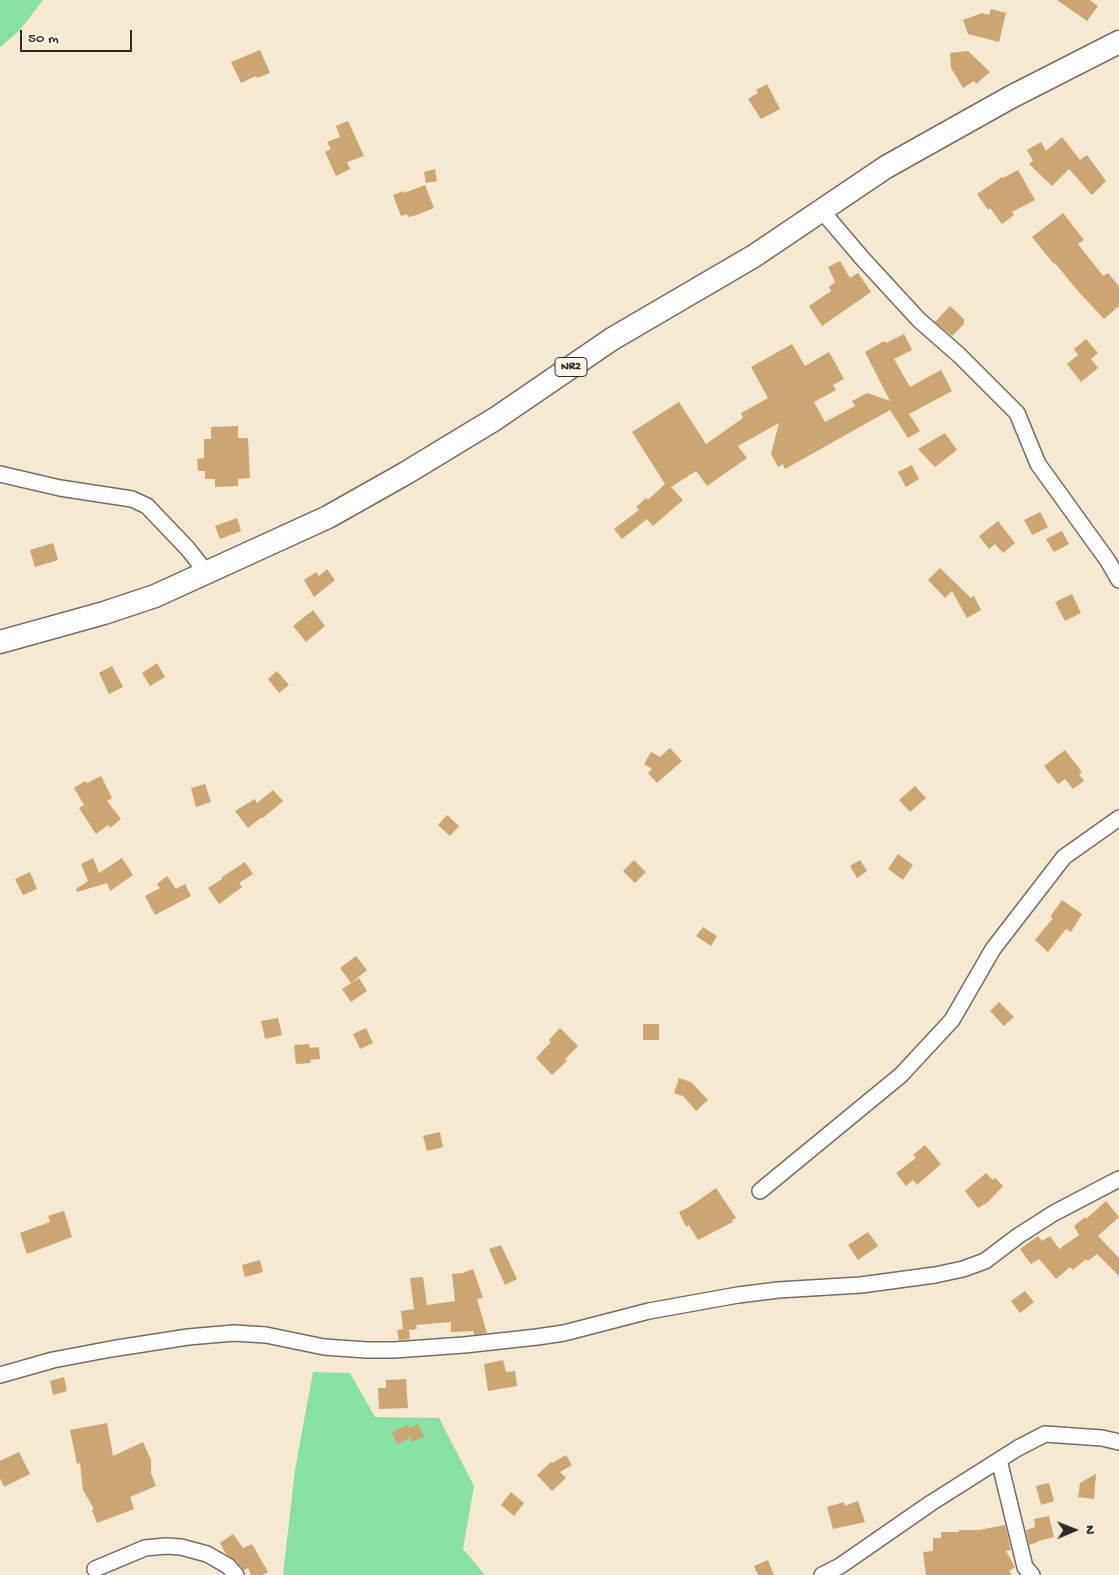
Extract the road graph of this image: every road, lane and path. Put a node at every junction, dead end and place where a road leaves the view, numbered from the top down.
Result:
1 (1119, 42) edge
2 (822, 211) junction
3 (0, 474) edge
4 (1114, 559) edge
5 (206, 572) junction
6 (1119, 580) edge
7 (0, 642) edge
8 (1119, 818) edge
9 (1119, 1179) edge
10 (760, 1191) dead end
11 (0, 1375) edge
12 (1119, 1442) edge
13 (999, 1460) junction
14 (95, 1569) dead end
15 (236, 1575) edge
16 (822, 1575) edge
17 (1032, 1575) edge

1 - 2 highway, NR2
2 - 4 street
2 - 5 highway, NR2
3 - 5 street
4 - 6 street
5 - 7 highway, NR2
8 - 10 street
9 - 11 street
12 - 13 street
13 - 16 street
13 - 17 street
14 - 15 street

